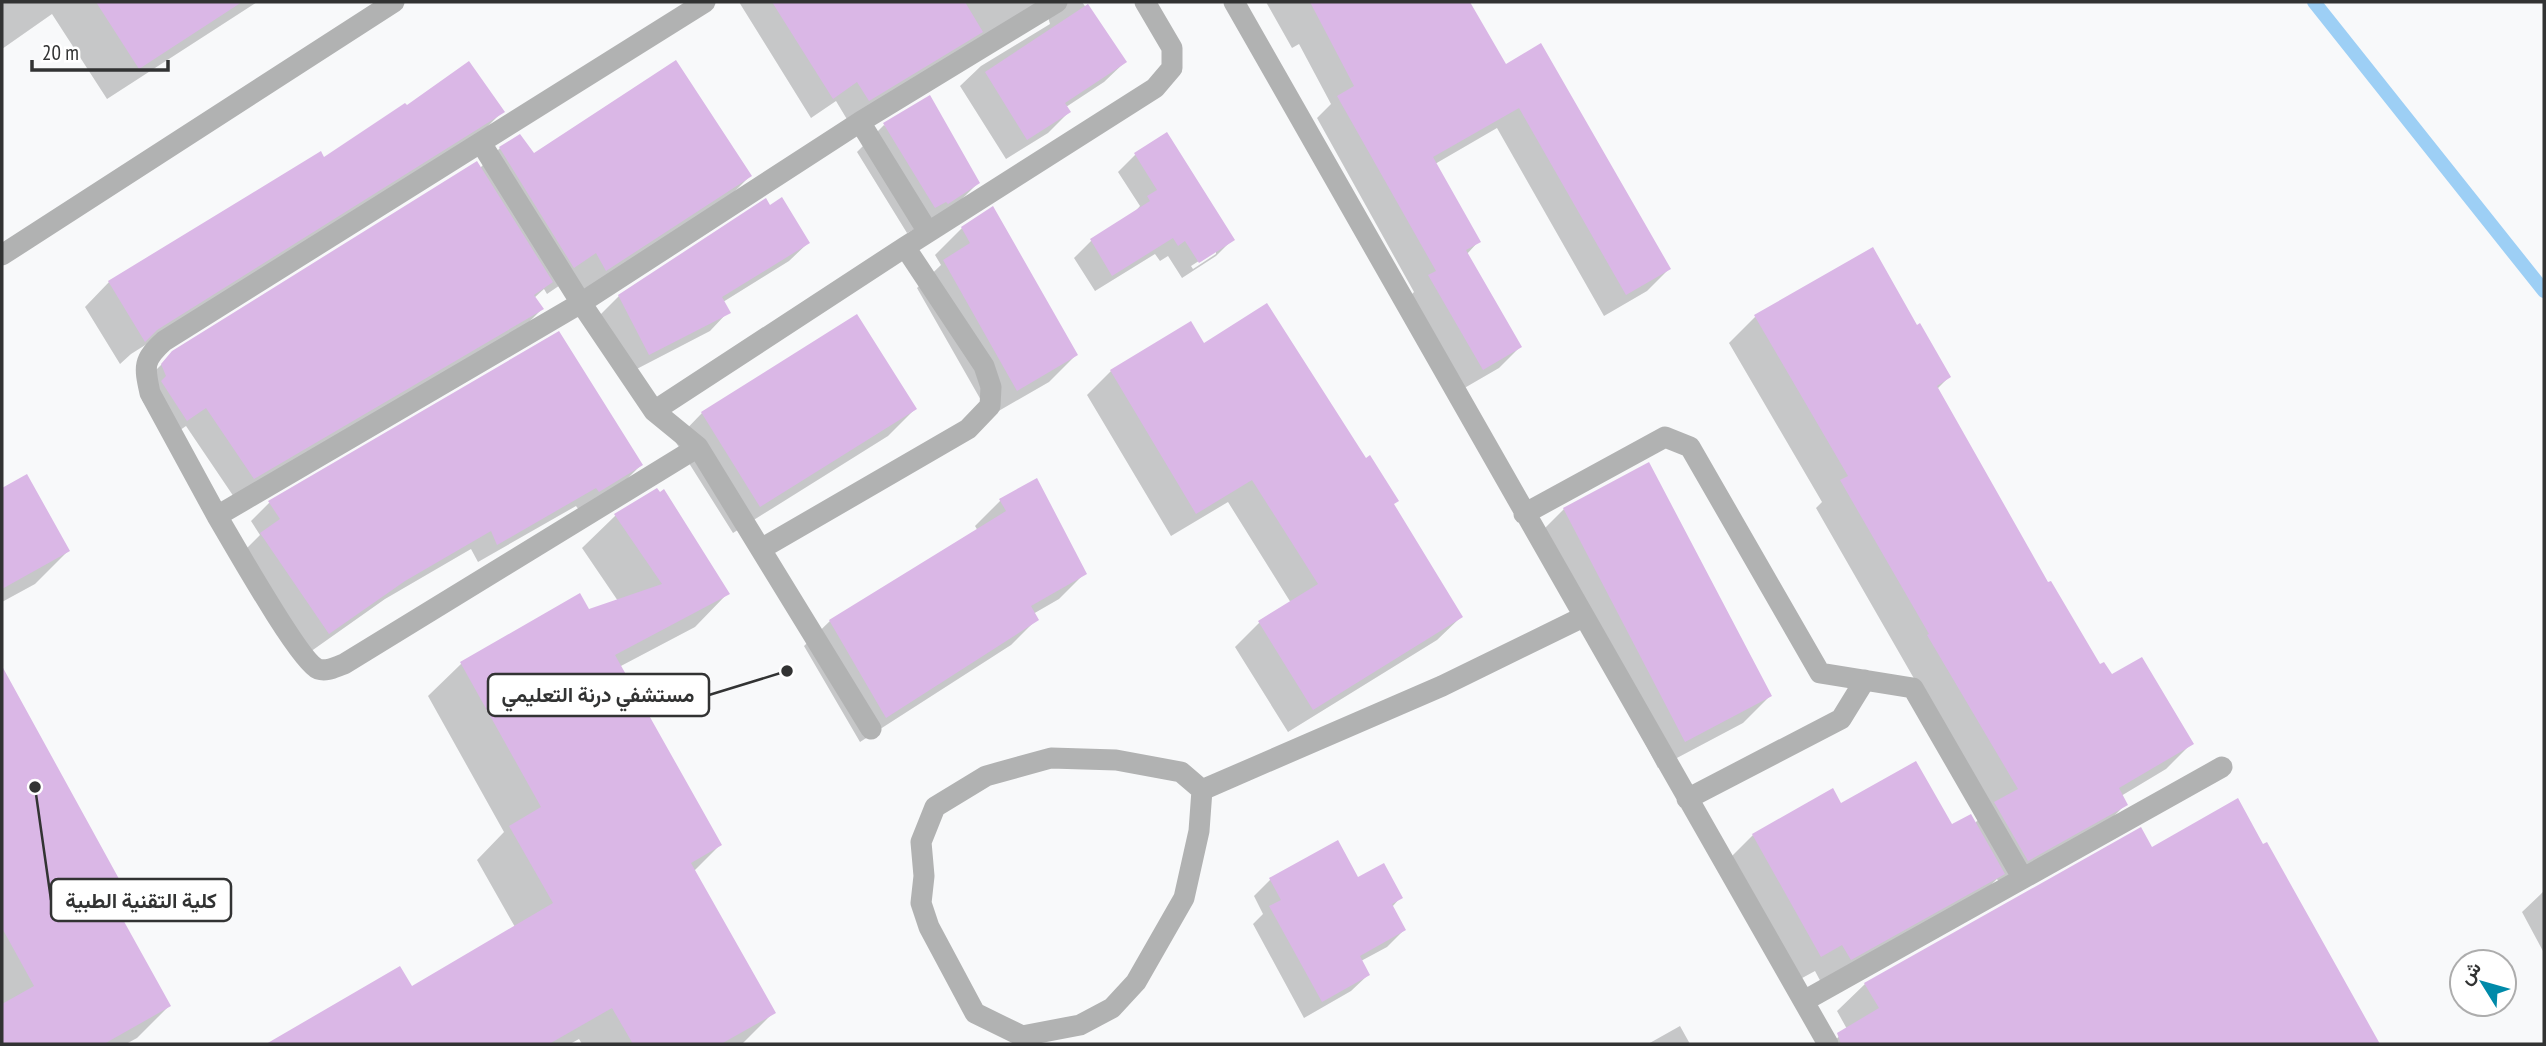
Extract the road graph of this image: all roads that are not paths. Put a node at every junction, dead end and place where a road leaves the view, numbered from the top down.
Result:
1 (394, 2) edge
2 (705, 2) edge
3 (1057, 2) edge
4 (1145, 2) edge
5 (1234, 2) edge
6 (860, 122) junction
7 (481, 143) junction
8 (928, 232) junction
9 (905, 247) junction
10 (2, 255) edge
11 (581, 303) junction
12 (654, 411) junction
13 (698, 447) junction
14 (1524, 514) junction
15 (217, 516) junction
16 (761, 548) junction
17 (1583, 617) junction
18 (1865, 680) junction
19 (871, 729) dead end
20 (2222, 767) dead end
21 (1202, 790) junction
22 (1687, 799) junction
23 (2022, 877) junction
24 (1804, 1002) junction
25 (1828, 1044) edge

1 - 10 street
2 - 7 street
3 - 6 street
4 - 8 street
5 - 14 street
6 - 8 street
6 - 11 street
7 - 11 street
7 - 15 street
8 - 9 street
9 - 12 street
9 - 16 street
11 - 12 street
11 - 15 street
12 - 13 street
13 - 15 street
13 - 16 street
14 - 17 street
14 - 18 street
16 - 19 street
17 - 21 street
17 - 22 street
18 - 22 street
18 - 23 street
20 - 23 street
21 - 21 street
22 - 24 street
23 - 24 street
24 - 25 street

